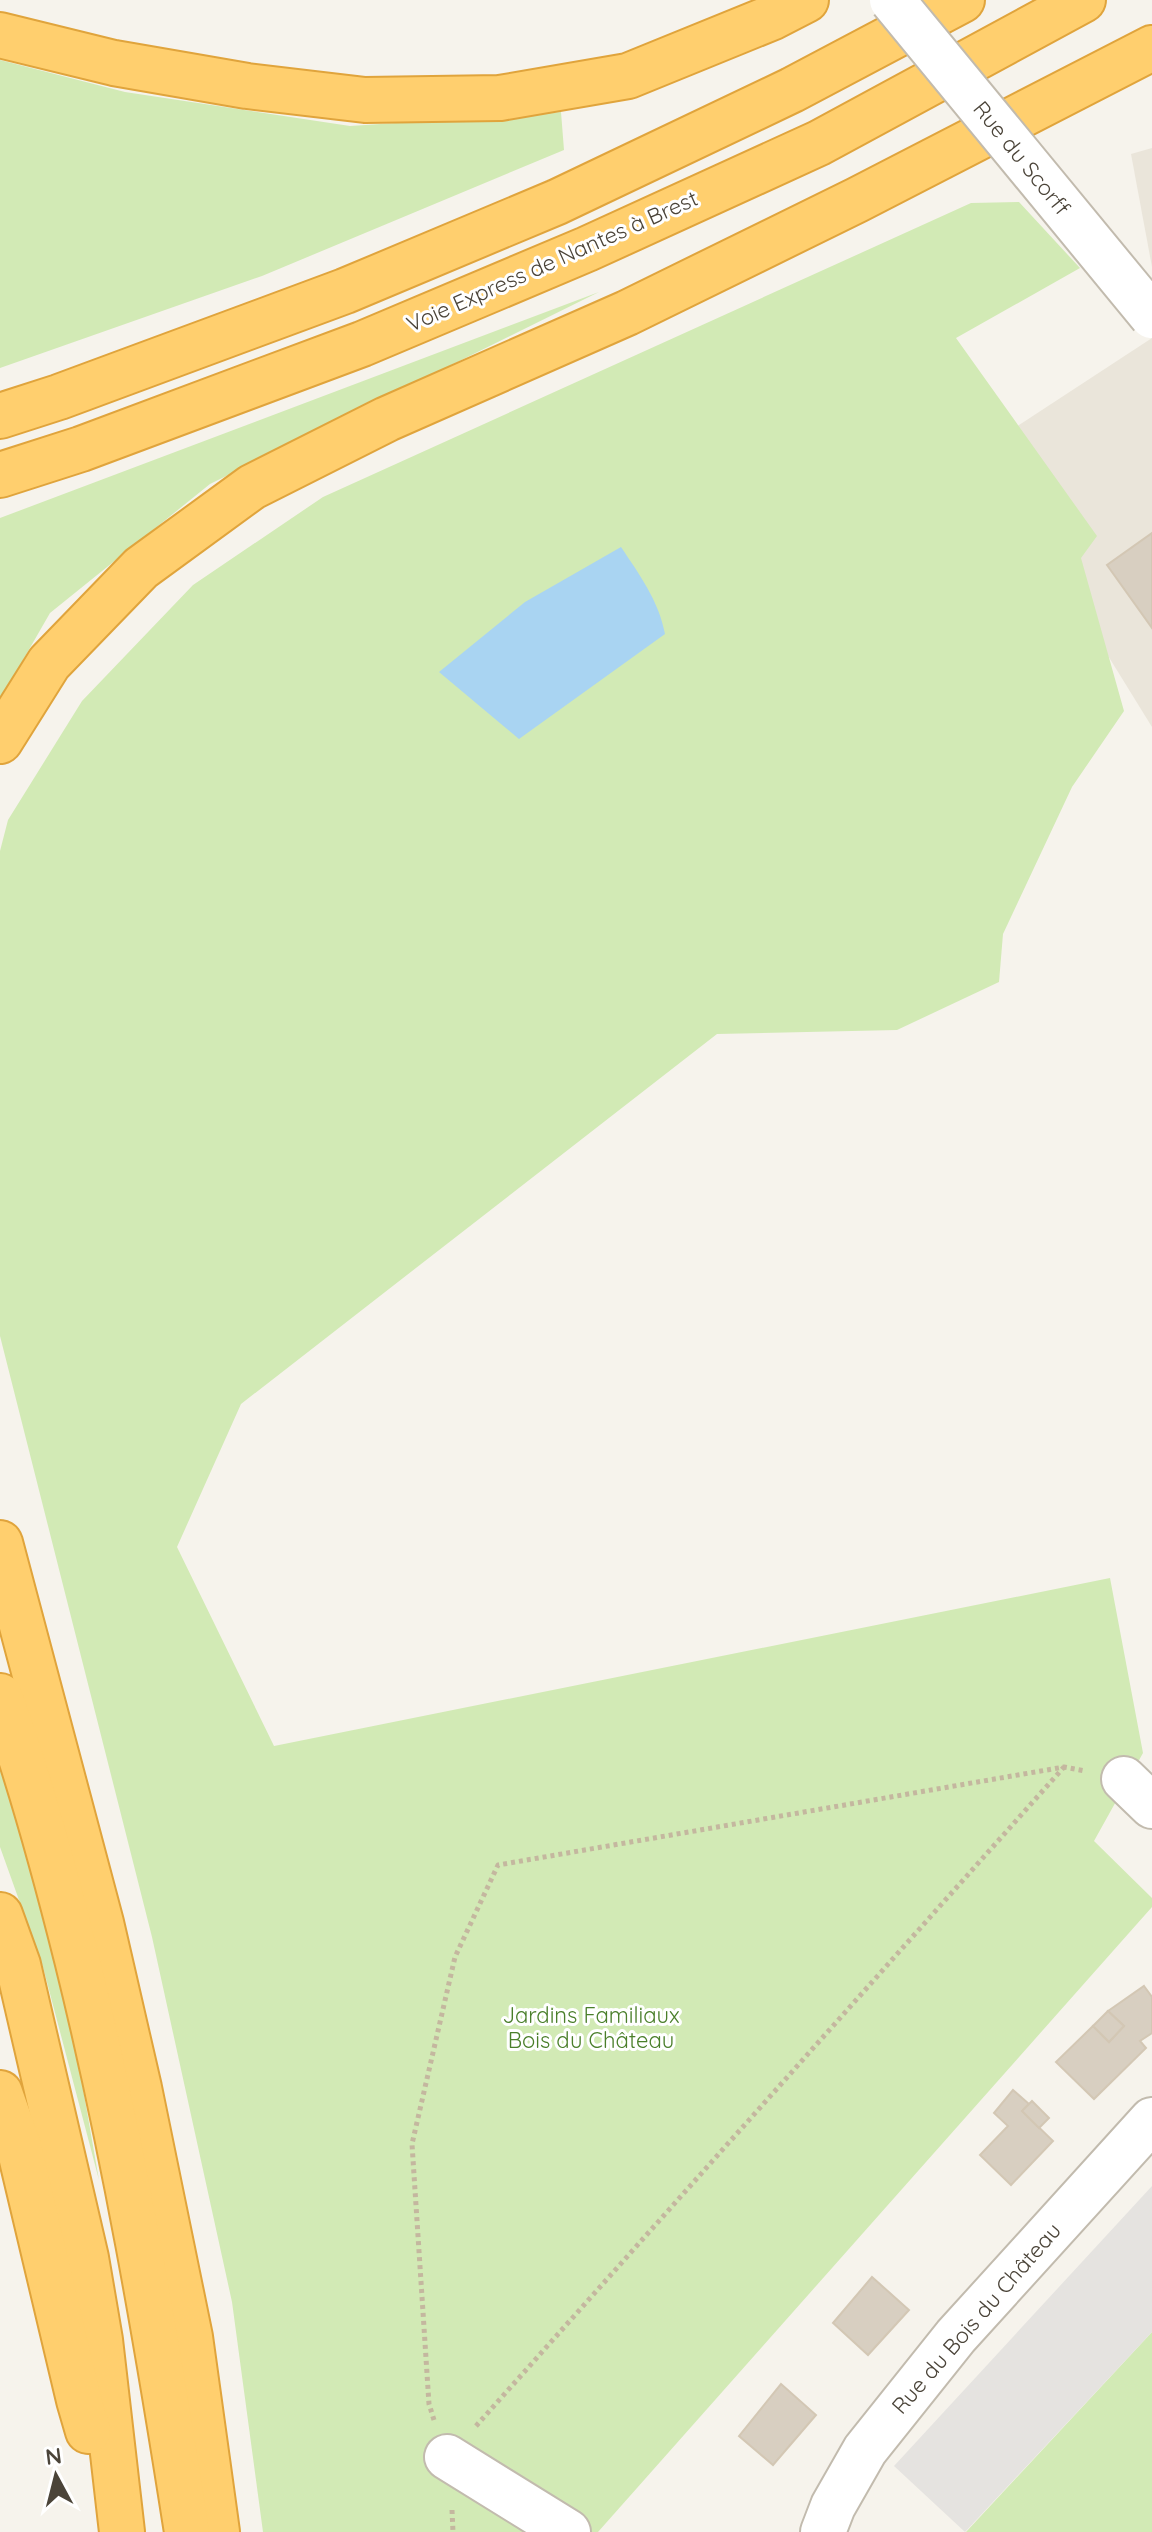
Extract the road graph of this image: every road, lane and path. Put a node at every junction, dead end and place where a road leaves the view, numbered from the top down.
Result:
1 (806, 0) edge
2 (892, 0) edge
3 (962, 0) edge
4 (1083, 0) edge
5 (0, 35) edge
6 (1152, 48) edge
7 (1152, 316) edge
8 (0, 416) edge
9 (0, 475) edge
10 (0, 741) edge
11 (0, 1543) edge
12 (0, 1696) edge
13 (1064, 1767) junction
14 (1138, 1792) edge
15 (0, 1915) edge
16 (0, 2093) edge
17 (1152, 2120) edge
18 (447, 2457) junction
19 (121, 2532) edge
20 (187, 2532) edge
21 (217, 2532) edge
22 (568, 2532) edge
23 (823, 2532) edge

1 - 5 highway
2 - 7 street, Rue du Scorff, bridge
3 - 8 highway
4 - 9 highway, Voie Express de Nantes à Brest
6 - 10 highway
11 - 21 highway
12 - 20 highway
13 - 14 path
13 - 18 path
13 - 18 path
15 - 19 highway
16 - 19 highway
17 - 23 street, Rue du Bois du Château
18 - 22 street

